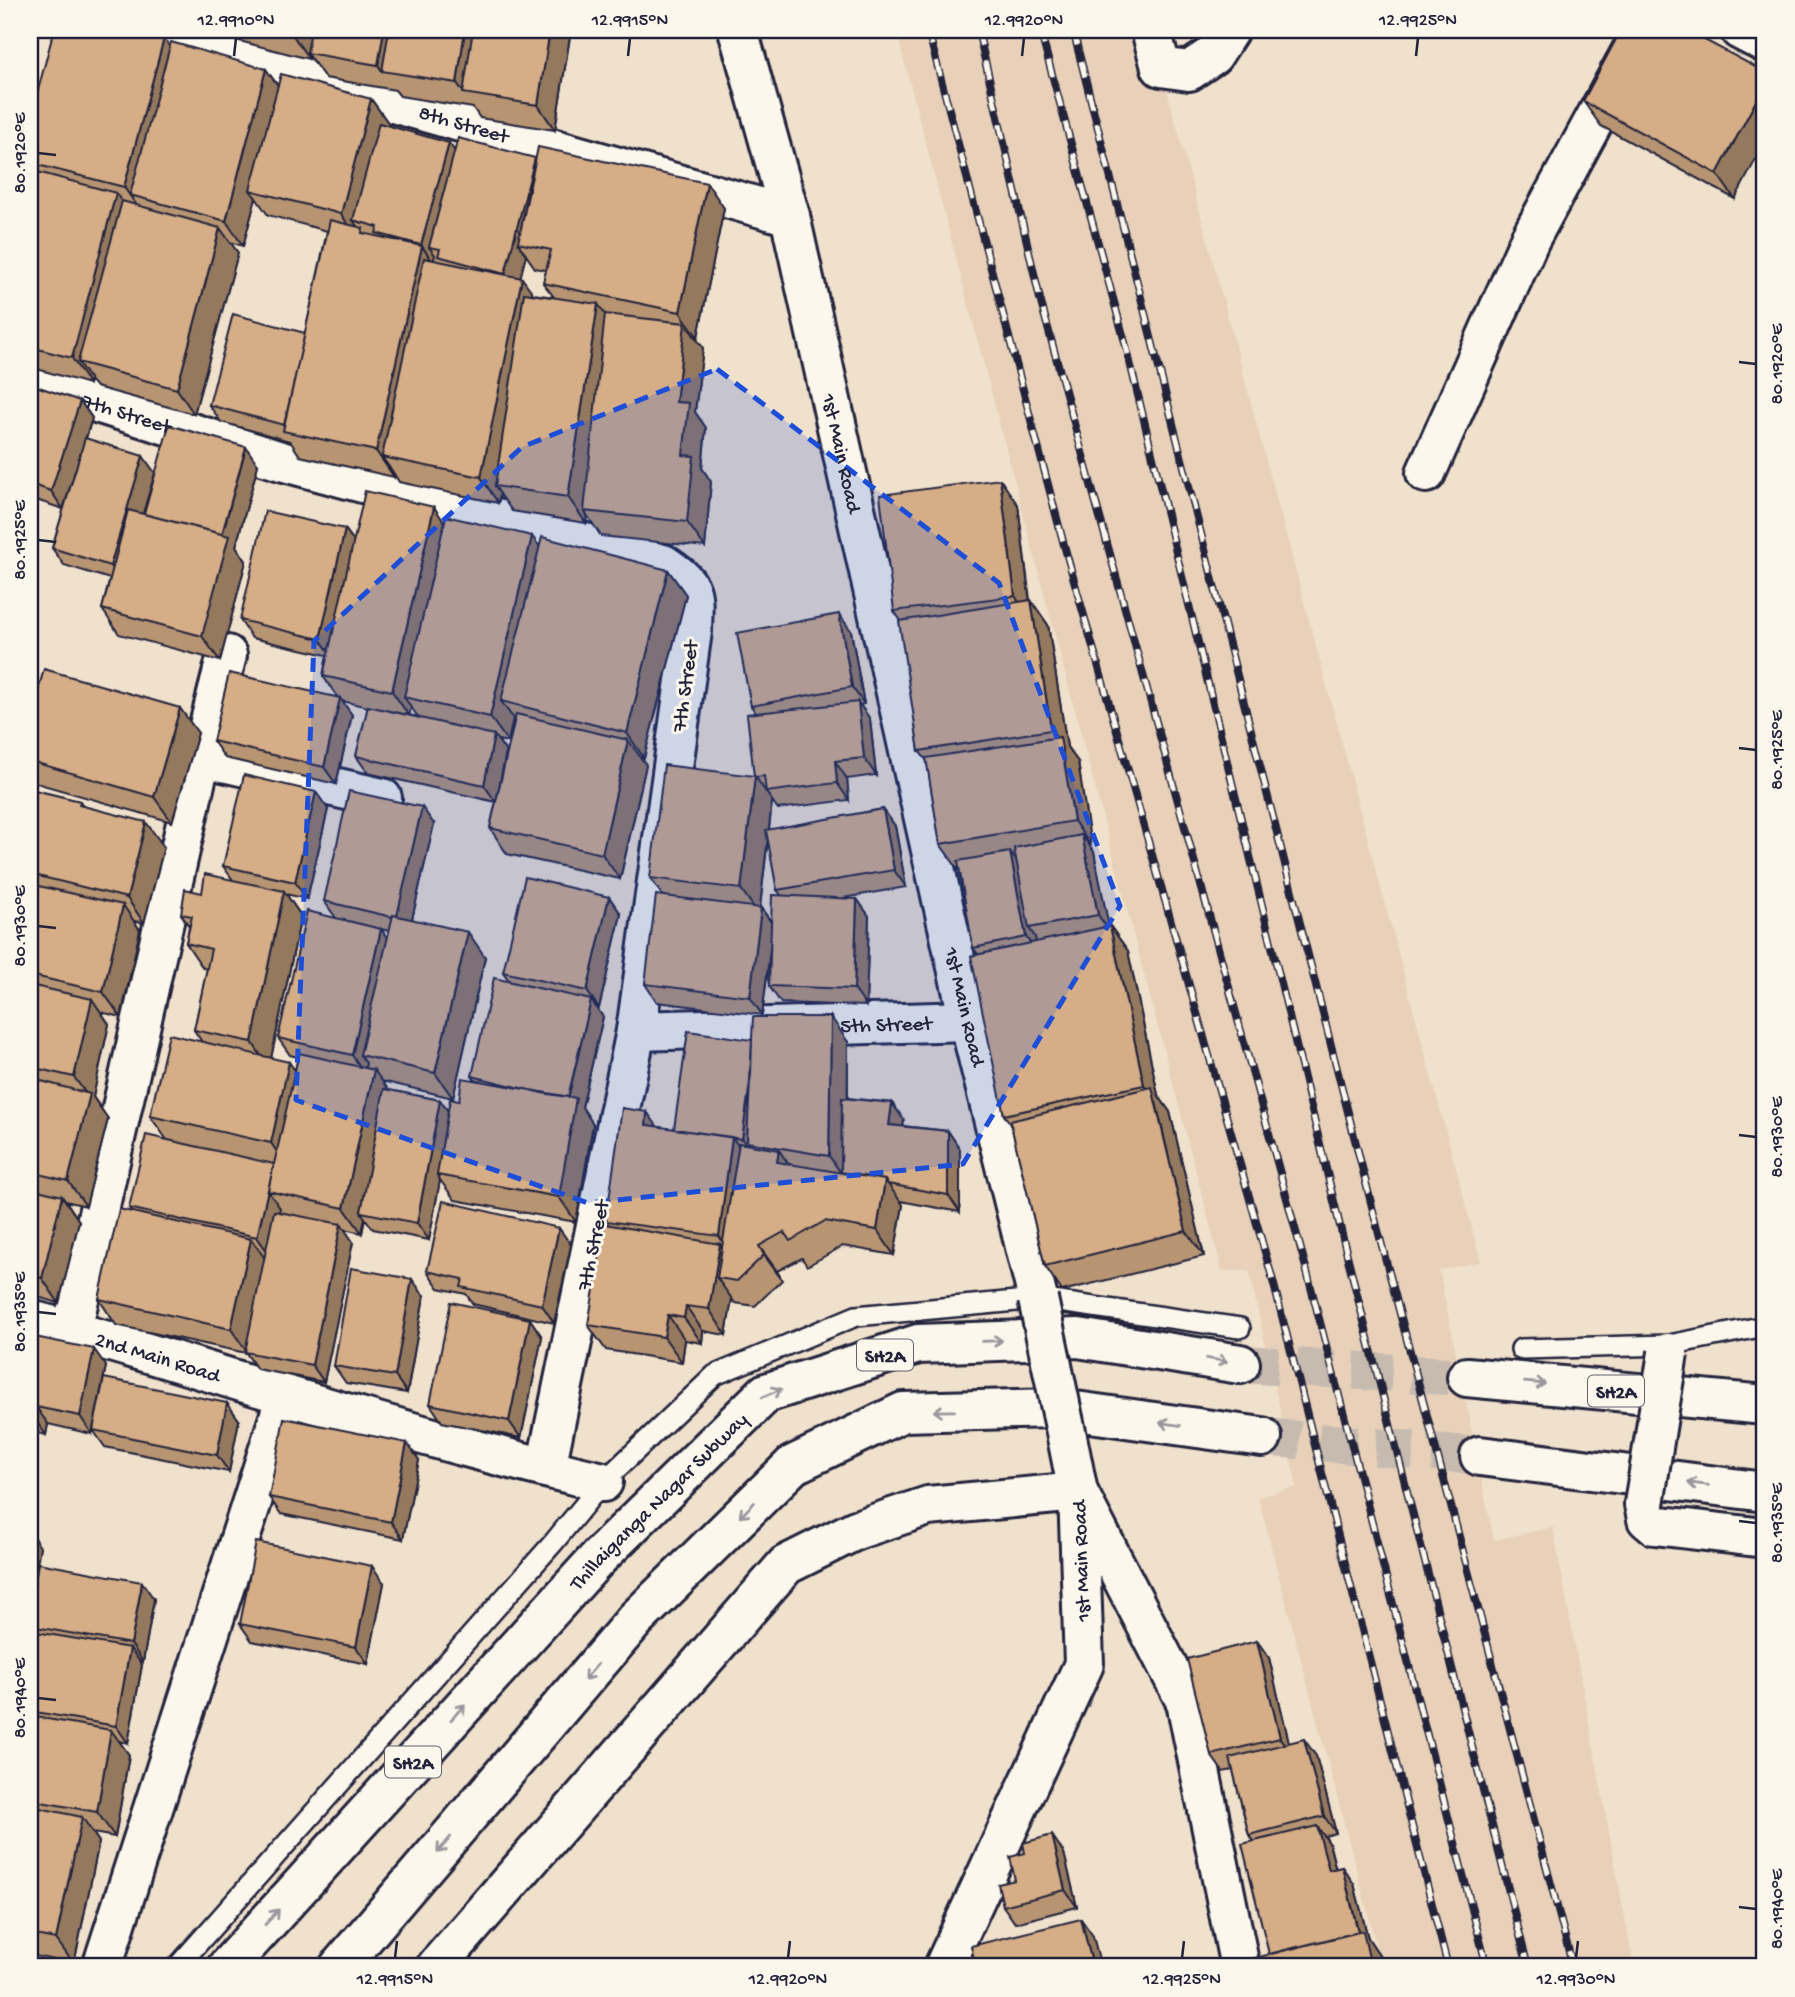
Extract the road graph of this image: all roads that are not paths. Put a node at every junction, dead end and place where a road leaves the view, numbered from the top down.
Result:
1 (137, 30) edge
2 (738, 30) edge
3 (1152, 30) edge
4 (1229, 30) edge
5 (1643, 30) edge
6 (1740, 30) edge
7 (1765, 43) edge
8 (790, 216) junction
9 (30, 382) edge
10 (1426, 473) dead end
11 (227, 655) dead end
12 (201, 757) junction
13 (382, 798) edge
14 (969, 1021) junction
15 (636, 1031) junction
16 (136, 1045) junction
17 (175, 1052) edge
18 (1038, 1299) junction
19 (30, 1320) edge
20 (1765, 1325) edge
21 (72, 1330) junction
22 (1240, 1346) joint
23 (1521, 1349) dead end
24 (1669, 1349) junction
25 (1467, 1377) tunnel mouth
26 (286, 1395) junction
27 (1765, 1405) edge
28 (1262, 1437) tunnel mouth
29 (1480, 1457) tunnel mouth
30 (546, 1468) junction
31 (603, 1482) junction
32 (1078, 1492) junction
33 (1765, 1492) edge
34 (1765, 1538) edge
35 (954, 1958) edge
36 (102, 1967) edge
37 (177, 1967) edge
38 (226, 1967) edge
39 (340, 1967) edge
40 (436, 1967) edge
41 (1240, 1967) edge

1 - 8 street, 8th Street
2 - 8 street, 1st Main Road
3 - 4 street
5 - 10 street
6 - 7 street
8 - 14 street, 1st Main Road
9 - 15 street, 7th Street
11 - 12 street
12 - 13 street
12 - 16 street
14 - 15 street, 5th Street
14 - 18 street, 1st Main Road
15 - 30 street, 7th Street
16 - 17 street
16 - 21 street
18 - 22 lane
18 - 31 lane
18 - 32 street, 1st Main Road, bridge
19 - 21 street, 2nd Main Road
20 - 24 lane
21 - 26 street, 2nd Main Road
38 -> 22 street, Thillaiganga Nagar Subway / SH2A
23 - 24 lane
24 - 34 street, bridge
25 -> 27 street, SH2A
26 - 30 street, 2nd Main Road
26 - 36 street
28 -> 39 street
33 -> 29 street
30 - 31 street, 2nd Main Road
31 - 37 lane
32 - 35 street, 1st Main Road
32 - 40 street
32 - 41 street

